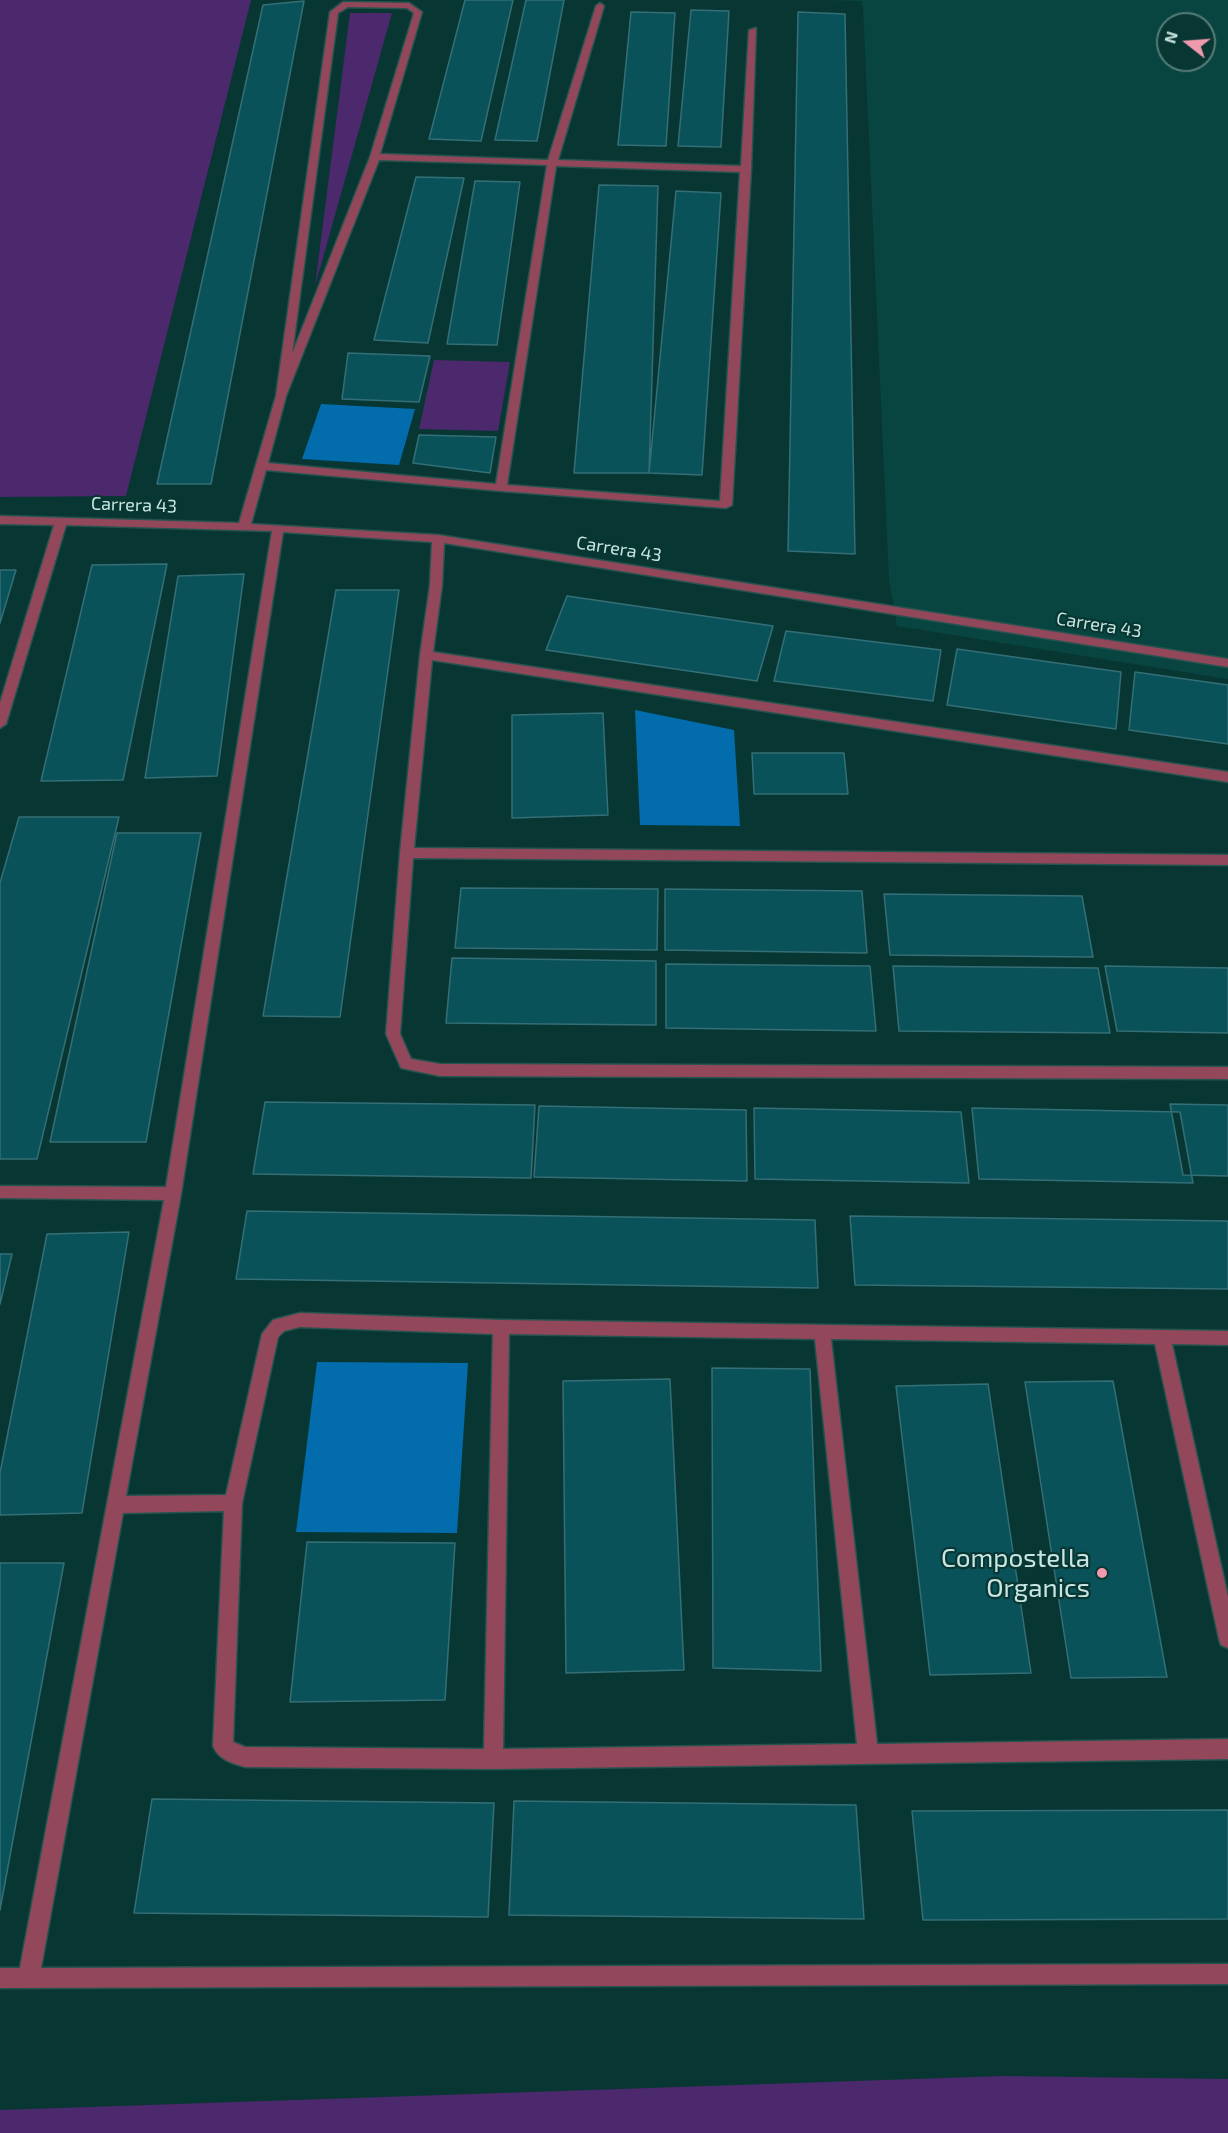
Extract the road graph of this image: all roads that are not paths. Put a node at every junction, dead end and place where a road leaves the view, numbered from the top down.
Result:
1 (600, 6) dead end
2 (753, 30) dead end
3 (375, 157) junction
4 (552, 163) junction
5 (746, 169) junction
6 (281, 396) junction
7 (262, 466) junction
8 (501, 488) junction
9 (0, 520) edge
10 (61, 520) junction
11 (244, 527) junction
12 (278, 528) junction
13 (438, 539) junction
14 (426, 655) junction
15 (1228, 663) edge
16 (0, 724) edge
17 (1228, 777) edge
18 (407, 853) junction
19 (1228, 860) edge
20 (1228, 1073) edge
21 (0, 1192) edge
22 (173, 1194) junction
23 (501, 1327) junction
24 (822, 1331) junction
25 (1161, 1336) junction
26 (1228, 1338) edge
27 (233, 1503) junction
28 (115, 1505) junction
29 (1228, 1639) edge
30 (1228, 1749) edge
31 (868, 1753) junction
32 (493, 1759) junction
33 (1228, 1974) edge
34 (29, 1977) junction
35 (0, 1978) edge

1 - 4 street
2 - 5 street
3 - 4 street
3 - 6 street
3 - 6 street
4 - 5 street
4 - 8 street
5 - 8 street
6 - 7 street
7 - 8 street
7 - 11 street
9 - 10 street, Carrera 43
10 - 11 street, Carrera 43
10 - 16 street
11 - 12 street, Carrera 43
12 - 13 street, Carrera 43
12 - 22 street
13 - 14 street
13 - 15 street, Carrera 43
14 - 17 street
14 - 18 street
18 - 19 street
18 - 20 street
21 - 22 street
22 - 28 street
23 - 24 street
23 - 27 street
23 - 32 street
24 - 25 street
24 - 31 street
25 - 26 street
25 - 29 street
27 - 28 street
27 - 32 street
28 - 34 street
30 - 31 street
31 - 32 street
33 - 34 street
34 - 35 street

